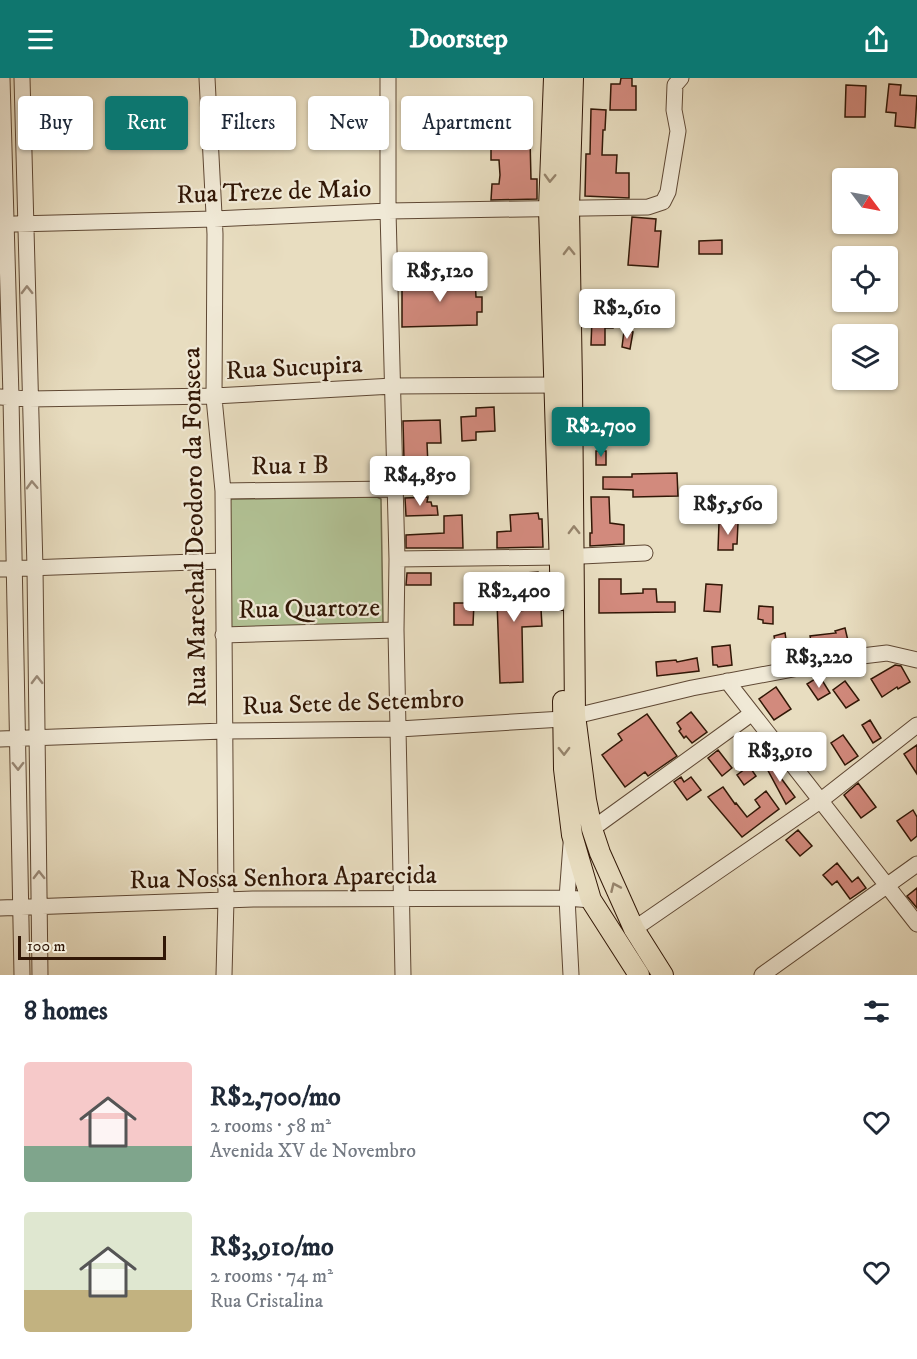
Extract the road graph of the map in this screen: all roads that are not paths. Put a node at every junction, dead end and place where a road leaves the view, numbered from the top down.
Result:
1 (2, 78) edge
2 (22, 78) edge
3 (207, 78) edge
4 (387, 78) edge
5 (554, 78) edge
6 (573, 78) edge
7 (674, 80) edge
8 (559, 208) junction
9 (388, 211) junction
10 (214, 219) junction
11 (25, 224) junction
12 (3, 225) edge
13 (563, 385) junction
14 (393, 386) junction
15 (214, 396) junction
16 (5, 397) edge
17 (29, 399) junction
18 (394, 489) junction
19 (223, 491) junction
20 (645, 553) dead end
21 (568, 557) junction
22 (397, 559) junction
23 (222, 561) junction
24 (35, 568) junction
25 (7, 569) edge
26 (396, 630) junction
27 (223, 635) junction
28 (917, 660) edge
29 (727, 681) junction
30 (751, 714) junction
31 (569, 717) junction
32 (917, 725) edge
33 (399, 729) junction
34 (224, 731) junction
35 (0, 739) edge
36 (18, 739) junction
37 (38, 739) junction
38 (820, 801) junction
39 (592, 829) junction
40 (572, 835) junction
41 (917, 864) edge
42 (886, 887) junction
43 (567, 898) junction
44 (226, 900) junction
45 (401, 900) junction
46 (591, 900) junction
47 (0, 908) edge
48 (21, 908) junction
49 (39, 908) junction
50 (917, 924) edge
51 (634, 929) junction
52 (22, 975) edge
53 (40, 975) edge
54 (224, 975) edge
55 (403, 975) edge
56 (571, 975) edge
57 (639, 975) edge
58 (663, 975) edge
59 (762, 975) edge

1 - 12 street
2 - 11 street
3 - 10 street, Rua Marechal Deodoro da Fonseca
4 - 9 street
5 -> 8 main road
6 - 8 main road
7 - 8 street, Rua Treze de Maio
8 - 9 street, Rua Treze de Maio
8 - 13 main road
9 - 10 street, Rua Treze de Maio
9 - 14 street
10 - 11 street, Rua Treze de Maio
10 - 15 street, Rua Marechal Deodoro da Fonseca
11 - 12 street, Rua Treze de Maio
17 -> 11 street
12 - 16 street
13 - 14 street, Rua Sucupira
13 - 21 main road
14 - 15 street, Rua Sucupira
14 - 18 street
15 - 17 street, Rua Sucupira
15 - 19 street, Rua Marechal Deodoro da Fonseca
16 - 17 street, Rua Sucupira
16 - 25 street
24 -> 17 street
18 - 19 street, Rua 1 B
18 - 22 street
19 - 23 street, Rua Marechal Deodoro da Fonseca
20 - 21 street
21 - 22 street
21 - 31 main road
22 - 26 street
23 - 24 street
23 - 27 street, Rua Marechal Deodoro da Fonseca
24 - 25 street
37 -> 24 street
25 - 36 street
26 - 27 street, Rua Quartoze
26 - 33 street
27 - 34 street, Rua Marechal Deodoro da Fonseca
28 - 29 street, Rua Sete de Setembro
29 - 30 street
29 - 31 street, Rua Sete de Setembro
30 - 38 street
30 - 39 street
31 - 33 street, Rua Sete de Setembro
31 - 39 main road
31 -> 40 main road
32 - 38 street
33 - 34 street, Rua Sete de Setembro
33 - 45 street
34 - 37 street, Rua Sete de Setembro
34 - 44 street, Rua Marechal Deodoro da Fonseca
35 - 36 street, Rua Sete de Setembro
36 - 37 street, Rua Sete de Setembro
36 -> 48 street
49 -> 37 street
38 - 42 street
38 - 51 street
51 -> 39 main road
40 - 43 street
40 - 46 main road
41 - 42 street
42 - 50 street
42 - 59 street
43 - 45 street, Rua Nossa Senhora Aparecida
43 - 46 street, Rua Nossa Senhora Aparecida
43 - 56 street
44 - 45 street, Rua Nossa Senhora Aparecida
44 - 49 street, Rua Nossa Senhora Aparecida
44 - 54 street, Rua Marechal Deodoro da Fonseca
45 - 55 street
46 - 57 main road
47 - 48 street, Rua Nossa Senhora Aparecida
48 - 49 street, Rua Nossa Senhora Aparecida
48 - 52 street
49 - 53 street
51 - 58 main road

